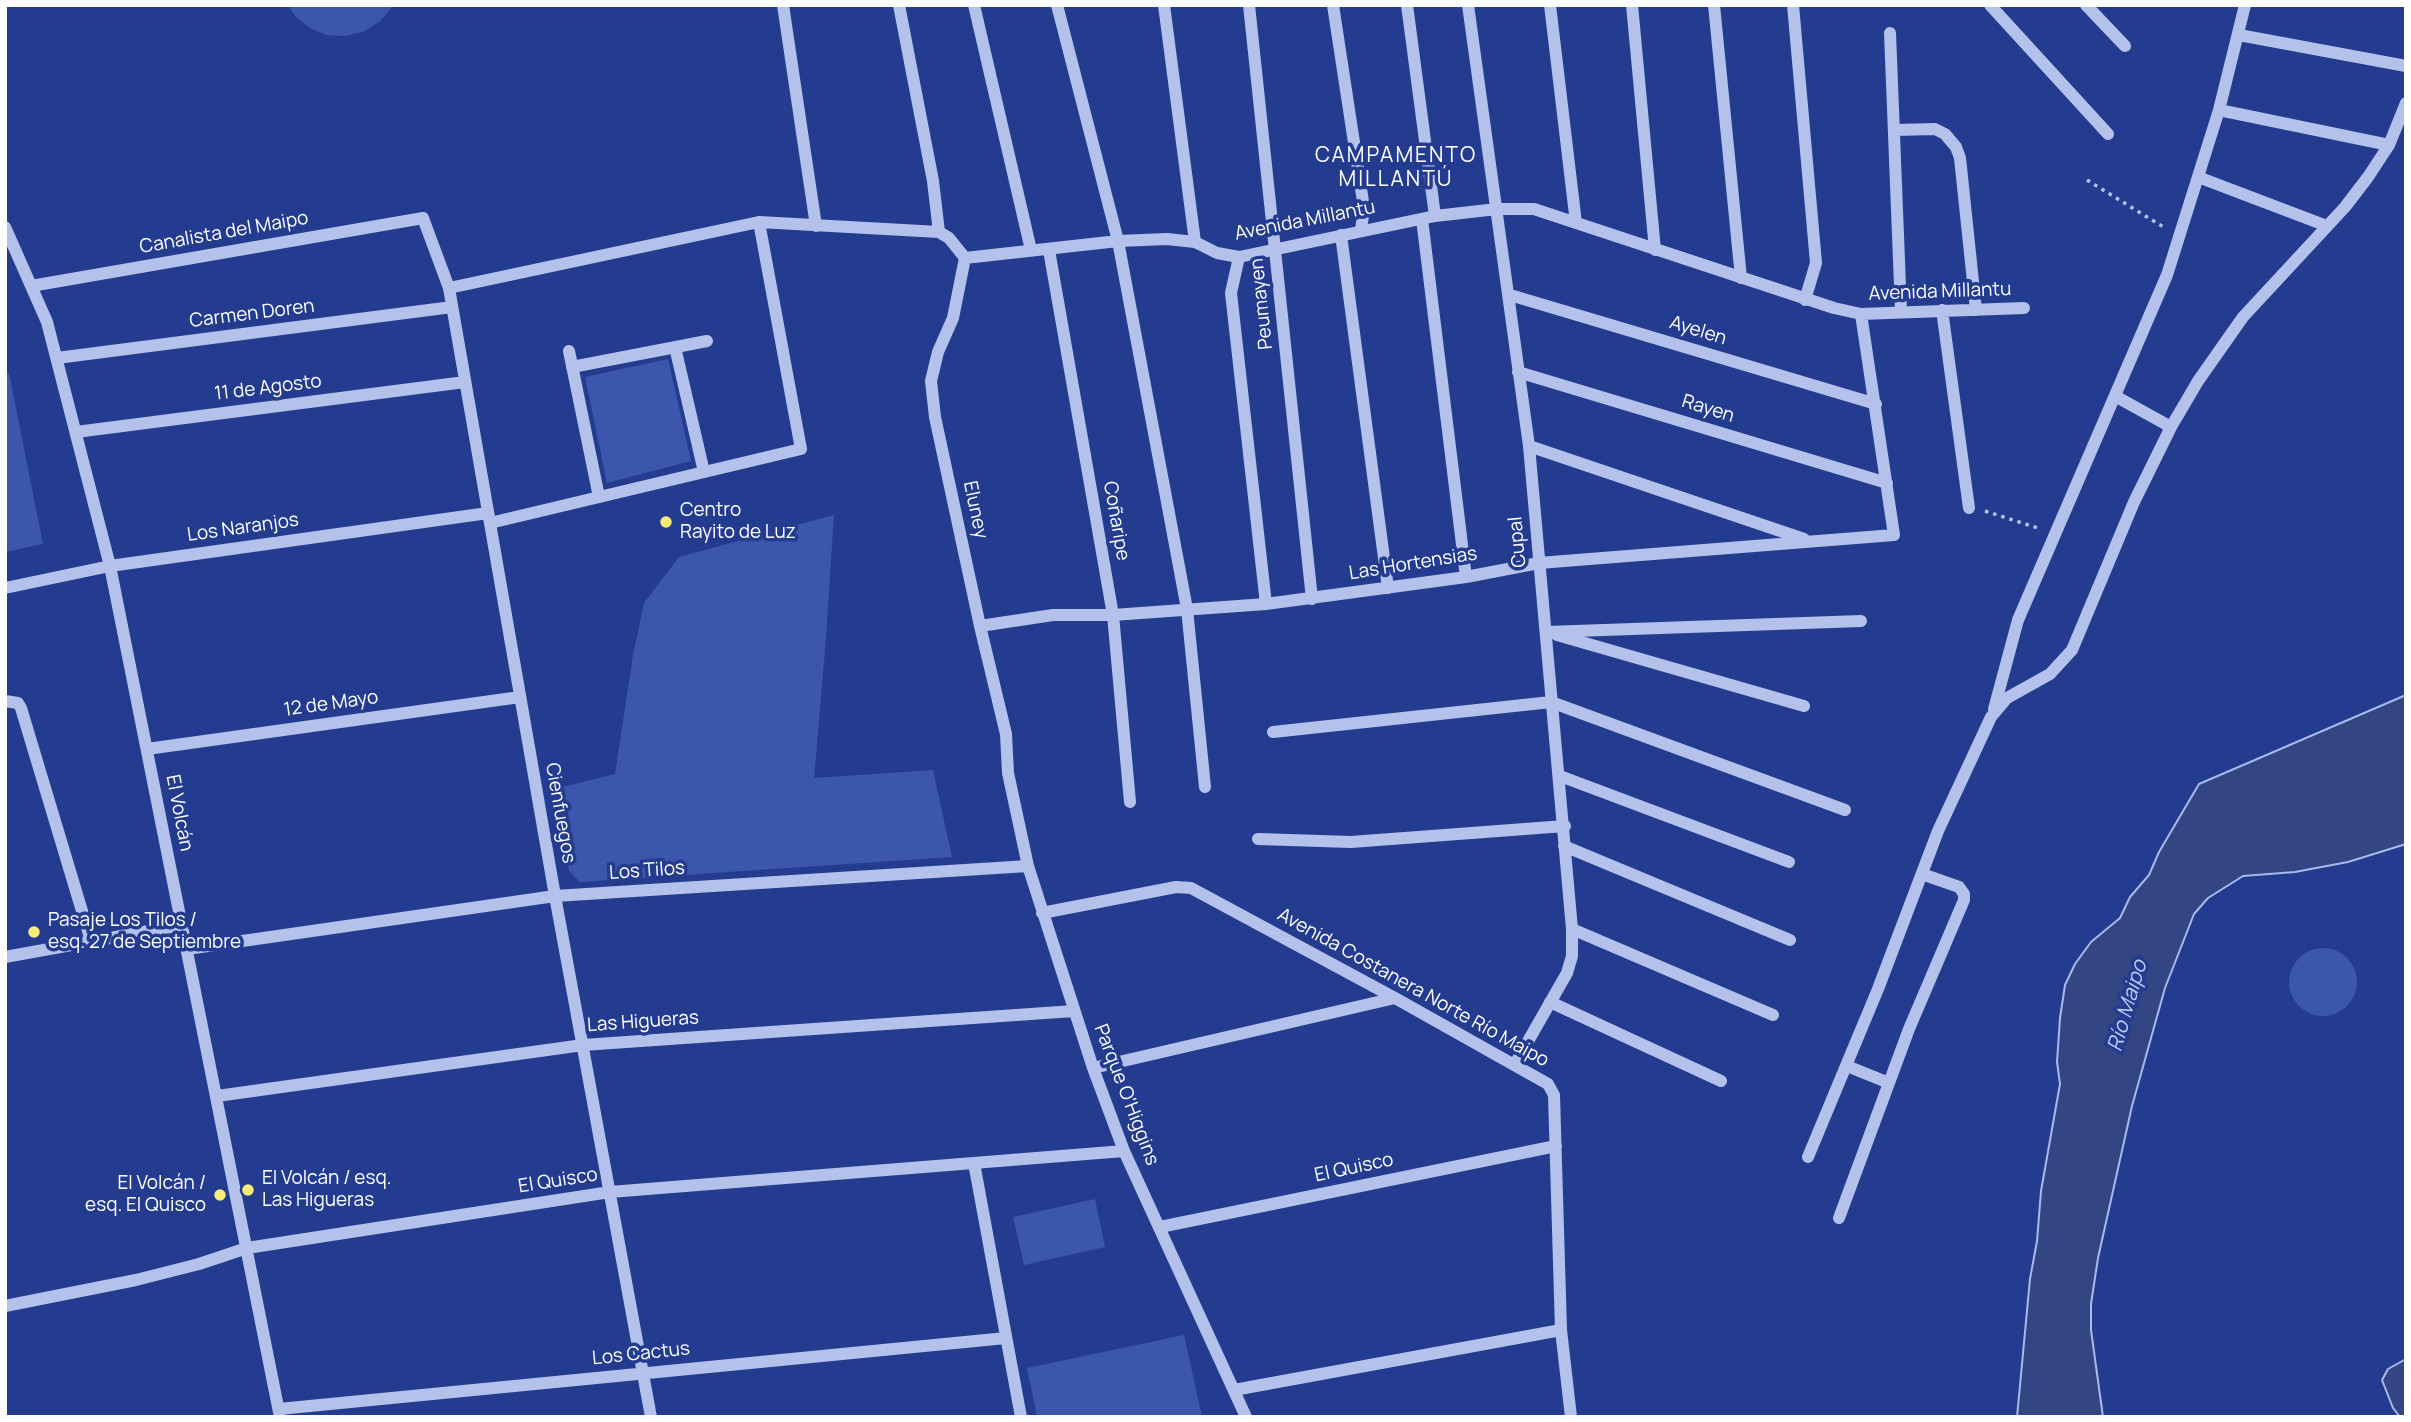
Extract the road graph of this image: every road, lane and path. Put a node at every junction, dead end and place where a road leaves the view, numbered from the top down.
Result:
1 (783, 5) edge
2 (899, 5) edge
3 (974, 5) edge
4 (1057, 5) edge
5 (1164, 5) edge
6 (1249, 5) edge
7 (1333, 5) edge
8 (1407, 5) edge
9 (1468, 5) edge
10 (1550, 5) edge
11 (1632, 5) edge
12 (1714, 5) edge
13 (1793, 5) edge
14 (1990, 5) edge
15 (2086, 5) edge
16 (2245, 5) edge
17 (1890, 33) dead end
18 (2239, 35) junction
19 (2125, 46) dead end
20 (2406, 66) edge
21 (2406, 103) edge
22 (2219, 110) junction
23 (1894, 130) junction
24 (2108, 134) dead end
25 (2389, 145) junction
26 (2198, 177) junction
27 (2087, 180) dead end
28 (1497, 209) junction
29 (1428, 217) junction
30 (423, 218) joint
31 (759, 222) junction
32 (1576, 223) junction
33 (816, 226) junction
34 (2327, 226) junction
35 (6, 229) edge
36 (1361, 230) junction
37 (2168, 230) dead end
38 (939, 232) junction
39 (1341, 235) junction
40 (1118, 241) junction
41 (1195, 242) junction
42 (1031, 250) junction
43 (1049, 250) junction
44 (1276, 250) junction
45 (1655, 250) junction
46 (1239, 257) junction
47 (965, 258) junction
48 (1741, 278) junction
49 (31, 286) junction
50 (449, 288) junction
51 (1510, 295) junction
52 (1805, 300) junction
53 (452, 307) junction
54 (2024, 309) dead end
55 (1942, 310) junction
56 (1976, 310) junction
57 (1901, 311) junction
58 (1861, 314) junction
59 (707, 341) dead end
60 (675, 347) junction
61 (569, 351) dead end
62 (57, 358) junction
63 (572, 367) junction
64 (1518, 372) junction
65 (465, 382) junction
66 (2115, 396) junction
67 (1876, 404) junction
68 (2171, 428) junction
69 (76, 432) junction
70 (1529, 446) junction
71 (704, 472) junction
72 (1887, 483) junction
73 (599, 497) junction
74 (1969, 508) dead end
75 (1994, 513) dead end
76 (489, 518) junction
77 (2042, 529) dead end
78 (1810, 541) junction
79 (1539, 563) junction
80 (110, 566) junction
81 (1466, 577) junction
82 (5, 588) edge
83 (1388, 588) junction
84 (1312, 599) junction
85 (1266, 604) junction
86 (1187, 609) junction
87 (1113, 615) junction
88 (1861, 621) dead end
89 (980, 626) junction
90 (1547, 632) junction
91 (520, 697) junction
92 (5, 701) edge
93 (1551, 702) junction
94 (1804, 706) dead end
95 (1991, 717) junction
96 (1273, 732) dead end
97 (147, 749) junction
98 (1008, 773) joint
99 (1560, 776) junction
100 (1205, 787) dead end
101 (1130, 802) dead end
102 (1845, 810) dead end
103 (1565, 826) junction
104 (1258, 839) dead end
105 (1564, 846) junction
106 (1789, 862) dead end
107 (1028, 866) junction
108 (1922, 874) junction
109 (555, 896) junction
110 (1042, 913) junction
111 (182, 925) junction
112 (1572, 929) junction
113 (1790, 940) dead end
114 (91, 942) junction
115 (187, 949) junction
116 (5, 957) edge
117 (1395, 998) junction
118 (1550, 1002) junction
119 (1074, 1011) junction
120 (1773, 1015) dead end
121 (583, 1045) junction
122 (1515, 1064) junction
123 (1847, 1066) junction
124 (1093, 1068) junction
125 (1721, 1081) dead end
126 (1889, 1083) junction
127 (217, 1096) junction
128 (1556, 1146) junction
129 (1125, 1151) junction
130 (1808, 1157) dead end
131 (974, 1163) junction
132 (610, 1192) junction
133 (1839, 1218) dead end
134 (1160, 1227) junction
135 (247, 1248) junction
136 (5, 1306) edge
137 (1561, 1330) junction
138 (1006, 1338) junction
139 (643, 1373) junction
140 (1234, 1390) junction
141 (279, 1413) edge
142 (651, 1417) edge
143 (1021, 1417) edge
144 (1246, 1417) edge
145 (1571, 1417) edge

1 - 33 street
2 - 38 street
3 - 42 street
4 - 40 street
5 - 41 street
6 - 44 street, Peumayen
7 - 36 street
8 - 29 street
9 - 28 street, Cupal
10 - 32 street
11 - 45 street
12 - 48 street
13 - 52 street
14 - 24 street
15 - 19 street
16 - 18 street
17 - 23 street
18 - 20 street
18 - 22 street
21 - 25 street
22 - 25 street
22 - 26 street
23 - 56 street
23 - 57 street
25 - 34 street
26 - 34 street
26 - 66 street
27 - 37 path
28 - 29 street, Avenida Millantu
28 - 32 street, Avenida Millantu
28 - 51 street, Cupal
29 - 36 street, Avenida Millantu
29 - 81 street
30 - 49 street, Canalista del Maipo
30 - 50 street, Cienfuegos
31 - 33 street
31 - 50 street
31 - 71 street, Los Naranjos
32 - 45 street, Avenida Millantu
33 - 38 street
34 - 68 street
35 - 49 street, El Volcán
36 - 39 street, Avenida Millantu
38 - 47 street
39 - 44 street, Avenida Millantu
39 - 83 street
40 - 41 street, Avenida Millantu
40 - 43 street, Avenida Millantu
40 - 86 street
41 - 46 street, Avenida Millantu
42 - 43 street, Avenida Millantu
42 - 47 street, Avenida Millantu
43 - 87 street, Coñaripe
44 - 46 street, Avenida Millantu
44 - 84 street, Peumayen
45 - 48 street, Avenida Millantu
46 - 85 street
47 - 89 street, Eluney
48 - 52 street, Avenida Millantu
49 - 62 street, El Volcán
50 - 53 street, Cienfuegos
51 - 64 street, Cupal
51 - 67 street, Ayelen
52 - 58 street, Avenida Millantu
53 - 62 street, Carmen Doren
53 - 65 street, Cienfuegos
54 - 56 street, Avenida Millantu
55 - 56 street, Avenida Millantu
55 - 57 street, Avenida Millantu
55 - 74 street
57 - 58 street, Avenida Millantu
58 - 67 street
59 - 60 street
60 - 63 street
60 - 71 street
61 - 63 street
62 - 69 street, El Volcán
63 - 73 street
64 - 70 street, Cupal
64 - 72 street, Rayen
65 - 69 street, 11 de Agosto
65 - 76 street, Cienfuegos
66 - 68 street
66 - 95 street
67 - 72 street
68 - 95 street
69 - 80 street, El Volcán
70 - 78 street
70 - 79 street, Cupal
71 - 73 street, Los Naranjos
72 - 78 street, Las Hortensias
73 - 76 street, Los Naranjos
75 - 77 path
76 - 80 street, Los Naranjos
76 - 91 street, Cienfuegos
78 - 79 street, Las Hortensias
79 - 81 street, Las Hortensias
79 - 90 street, Cupal
80 - 82 street, Los Naranjos
80 - 97 street, El Volcán
81 - 83 street, Las Hortensias
83 - 84 street, Las Hortensias
84 - 85 street, Las Hortensias
85 - 86 street, Las Hortensias
86 - 87 street, Las Hortensias
86 - 100 street
87 - 89 street, Las Hortensias
87 - 101 street, Coñaripe
88 - 90 street
89 - 98 street, Eluney
90 - 93 street, Cupal
90 - 94 street
91 - 97 street, 12 de Mayo
91 - 109 street, Cienfuegos
92 - 114 street
93 - 96 street
93 - 99 street, Cupal
93 - 102 street
95 - 108 street
97 - 111 street, El Volcán
98 - 107 street, Parque O'Higgins
99 - 103 street, Cupal
99 - 106 street
103 - 104 street
103 - 105 street, Cupal
105 - 112 street, Cupal
105 - 113 street
107 - 109 street, Los Tilos
107 - 110 street, Parque O'Higgins
108 - 123 street
108 - 126 street
109 - 115 street, Los Tilos
109 - 121 street, Cienfuegos
110 - 117 street, Avenida Costanera Norte Río Maipo
110 - 119 street, Parque O'Higgins
111 - 114 street
111 - 115 street, El Volcán
112 - 118 street, Cupal
112 - 120 street
114 - 116 street
115 - 127 street, El Volcán
117 - 122 street, Avenida Costanera Norte Río Maipo
117 - 124 street
118 - 122 street, Cupal
118 - 125 street
119 - 121 street, Las Higueras
119 - 124 street, Parque O'Higgins
121 - 127 street, Las Higueras
121 - 132 street, Cienfuegos
122 - 128 street, Avenida Costanera Norte Río Maipo
123 - 126 street
123 - 130 street
124 - 129 street, Parque O'Higgins
126 - 133 street
127 - 135 street, El Volcán
128 - 134 street, El Quisco
128 - 137 street, Avenida Costanera Norte Río Maipo
129 - 131 street, El Quisco
129 - 134 street, Parque O'Higgins
131 - 132 street, El Quisco
131 - 138 street
132 - 135 street, El Quisco
132 - 139 street, Cienfuegos
134 - 140 street, Parque O'Higgins
135 - 136 street, El Quisco
135 - 141 street, El Volcán
137 - 140 street
137 - 145 street, Avenida Costanera Norte Río Maipo
138 - 139 street, Los Cactus
138 - 143 street
139 - 141 street, Los Cactus
139 - 142 street, Cienfuegos
140 - 144 street, Parque O'Higgins

